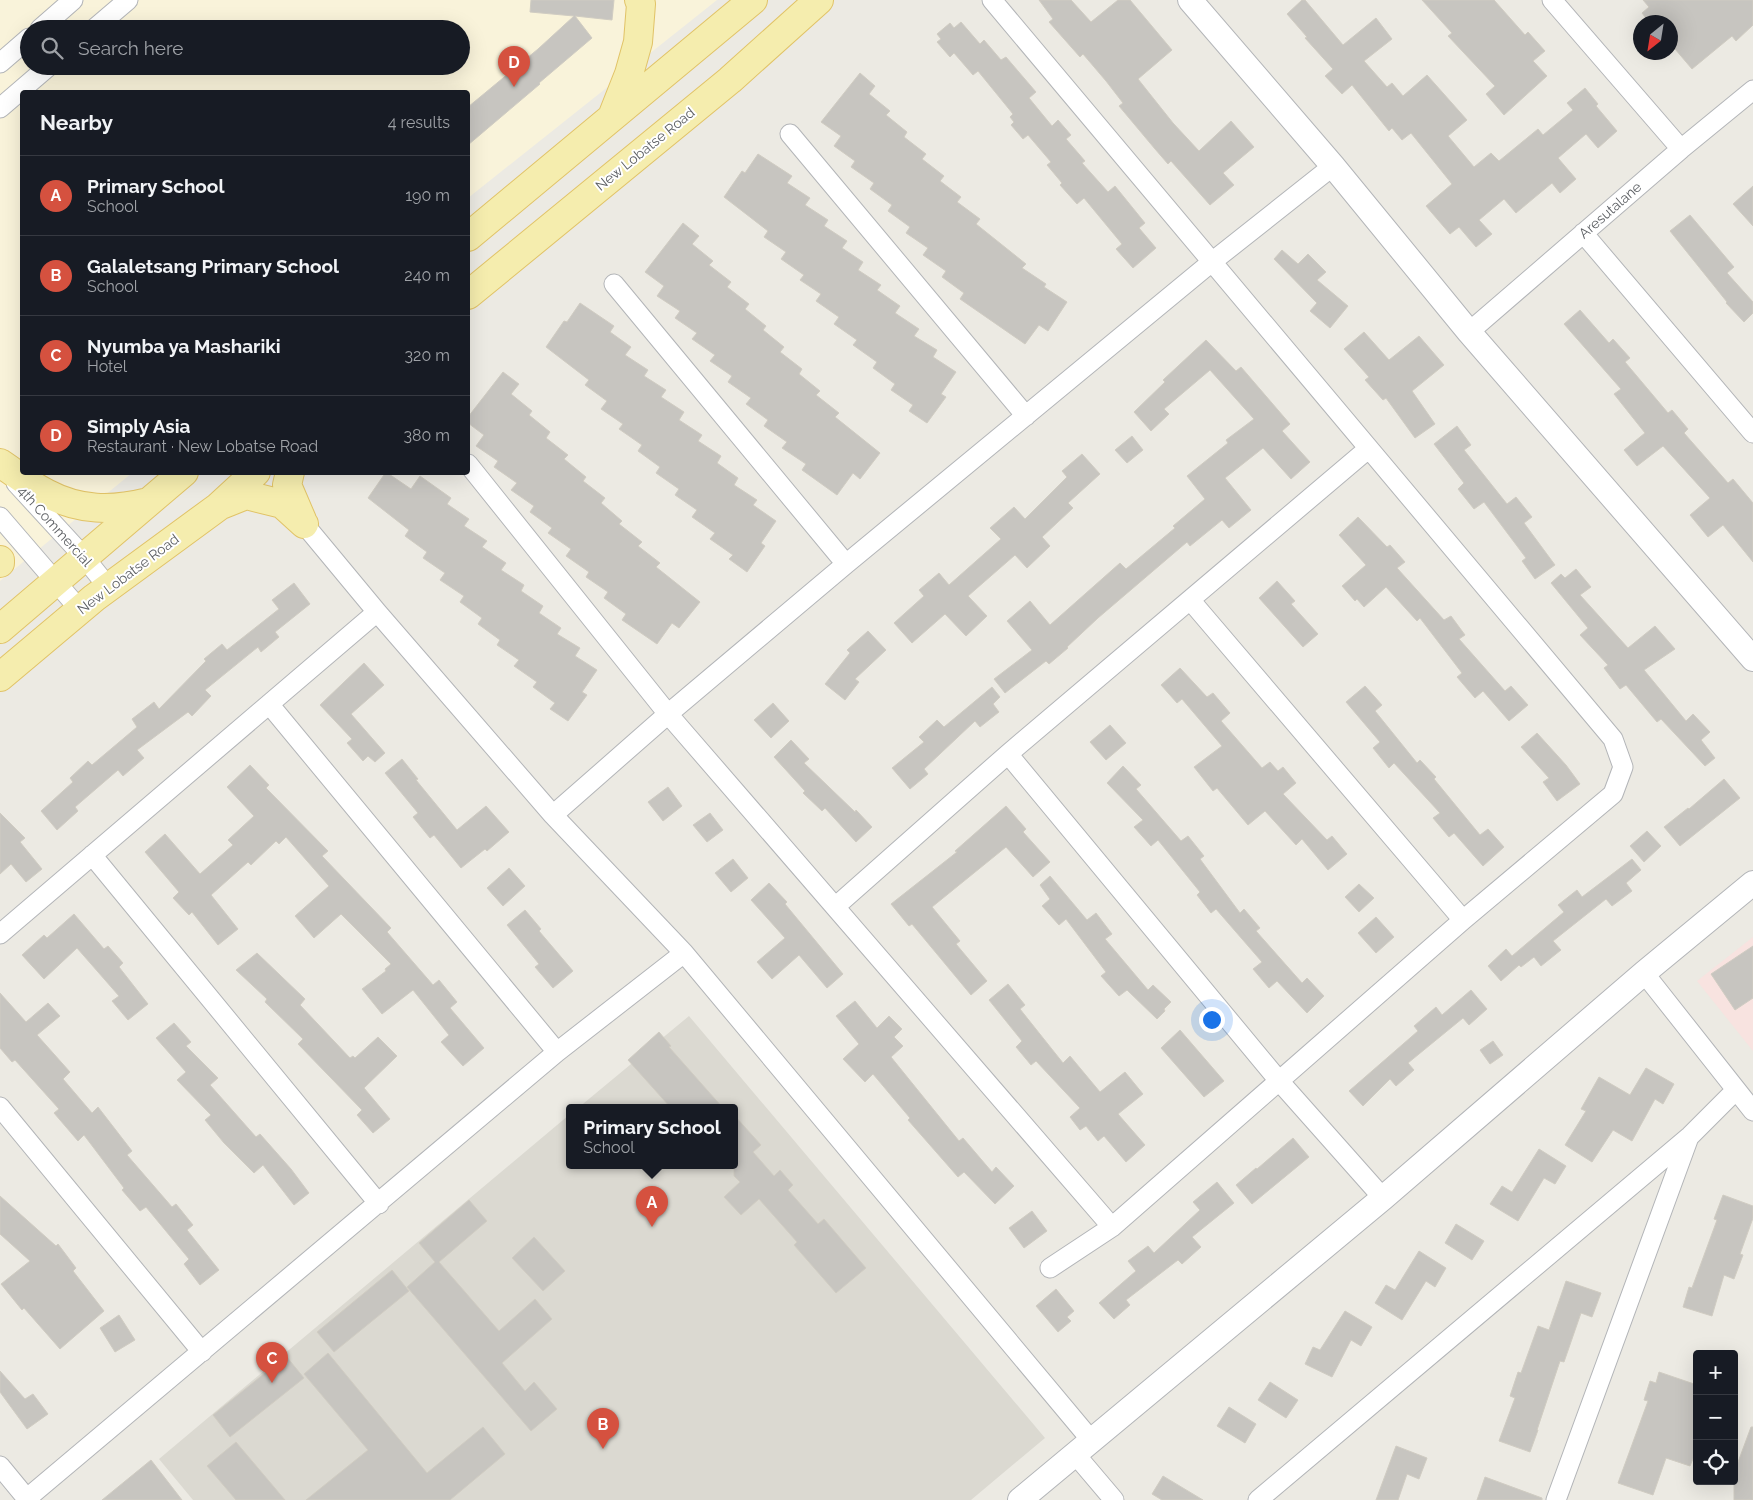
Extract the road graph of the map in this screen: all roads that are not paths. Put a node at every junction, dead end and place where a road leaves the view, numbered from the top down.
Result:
1 (73, 0) edge
2 (128, 0) edge
3 (639, 0) edge
4 (753, 0) edge
5 (819, 0) edge
6 (992, 0) edge
7 (1190, 0) edge
8 (1552, 0) edge
9 (50, 20) edge
10 (105, 20) edge
11 (20, 46) edge
12 (0, 63) edge
13 (38, 75) edge
14 (21, 90) edge
15 (1753, 90) edge
16 (20, 91) edge
17 (0, 108) edge
18 (611, 118) junction
19 (790, 134) dead end
20 (1681, 149) junction
21 (1333, 166) junction
22 (1583, 233) junction
23 (470, 236) edge
24 (1213, 261) junction
25 (614, 284) dead end
26 (470, 293) edge
27 (1469, 332) junction
28 (1746, 411) edge
29 (1026, 416) junction
30 (1753, 432) edge
31 (1368, 449) junction
32 (0, 464) edge
33 (470, 466) edge
34 (180, 475) edge
35 (253, 475) edge
36 (289, 475) edge
37 (149, 502) junction
38 (218, 507) junction
39 (0, 517) edge
40 (304, 524) junction
41 (84, 558) junction
42 (846, 564) junction
43 (56, 583) junction
44 (108, 587) junction
45 (1191, 601) junction
46 (80, 610) junction
47 (377, 612) junction
48 (0, 630) edge
49 (1753, 660) edge
50 (0, 677) edge
51 (268, 704) junction
52 (668, 714) junction
53 (1008, 754) junction
54 (553, 815) junction
55 (92, 855) junction
56 (1753, 883) edge
57 (836, 907) junction
58 (1463, 920) junction
59 (0, 934) edge
60 (684, 954) junction
61 (1644, 973) junction
62 (558, 1052) junction
63 (1280, 1082) junction
64 (1736, 1090) junction
65 (0, 1107) edge
66 (1753, 1111) edge
67 (1690, 1136) junction
68 (1383, 1198) junction
69 (378, 1204) junction
70 (1112, 1227) junction
71 (1050, 1268) dead end
72 (202, 1352) junction
73 (1083, 1447) junction
74 (0, 1466) edge
75 (27, 1499) edge
76 (1020, 1500) edge
77 (1114, 1500) edge
78 (1258, 1500) edge
79 (1556, 1500) edge

1 - 9 street
2 - 10 street
3 - 18 main road
4 - 18 main road
5 - 26 main road, New Lobatse Road
6 - 24 street
7 - 21 street
8 - 20 street
11 - 12 street
13 - 14 street
15 - 20 street, Aresutalane
16 - 17 street
18 - 23 main road
19 - 29 street
20 - 22 street, Aresutalane
21 - 24 street
21 - 27 street
22 - 27 street, Aresutalane
22 - 28 street
24 - 29 street
24 - 31 street
25 - 42 street
27 - 49 street
28 - 30 street
29 - 42 street
31 - 45 street
31 - 58 street
32 - 37 main road
32 - 41 street, 4th Commercial
33 - 52 street
34 - 37 main road
35 - 38 main road, New Lobatse Road
36 - 40 main road
37 - 41 main road
38 - 40 main road
38 - 44 main road, New Lobatse Road
39 - 43 street
40 - 47 street
41 - 43 main road
41 - 44 street, 4th Commercial
42 - 52 street
43 - 46 street
43 - 48 main road
44 - 46 main road, New Lobatse Road
45 - 53 street
45 - 58 street
46 - 50 main road, New Lobatse Road
47 - 51 street
47 - 54 street
51 - 55 street
51 - 62 street
52 - 54 street
52 - 57 street
53 - 57 street
53 - 63 street
54 - 60 street
55 - 59 street
55 - 69 street
56 - 61 street
57 - 70 street
58 - 63 street
60 - 62 street
60 - 73 street
61 - 64 street
61 - 68 street
62 - 69 street
63 - 68 street
63 - 70 street
64 - 66 street
64 - 67 street
65 - 72 street
67 - 78 street
67 - 79 street
68 - 73 street
69 - 72 street
70 - 71 street
72 - 75 street
73 - 76 street
73 - 77 street
74 - 75 street

